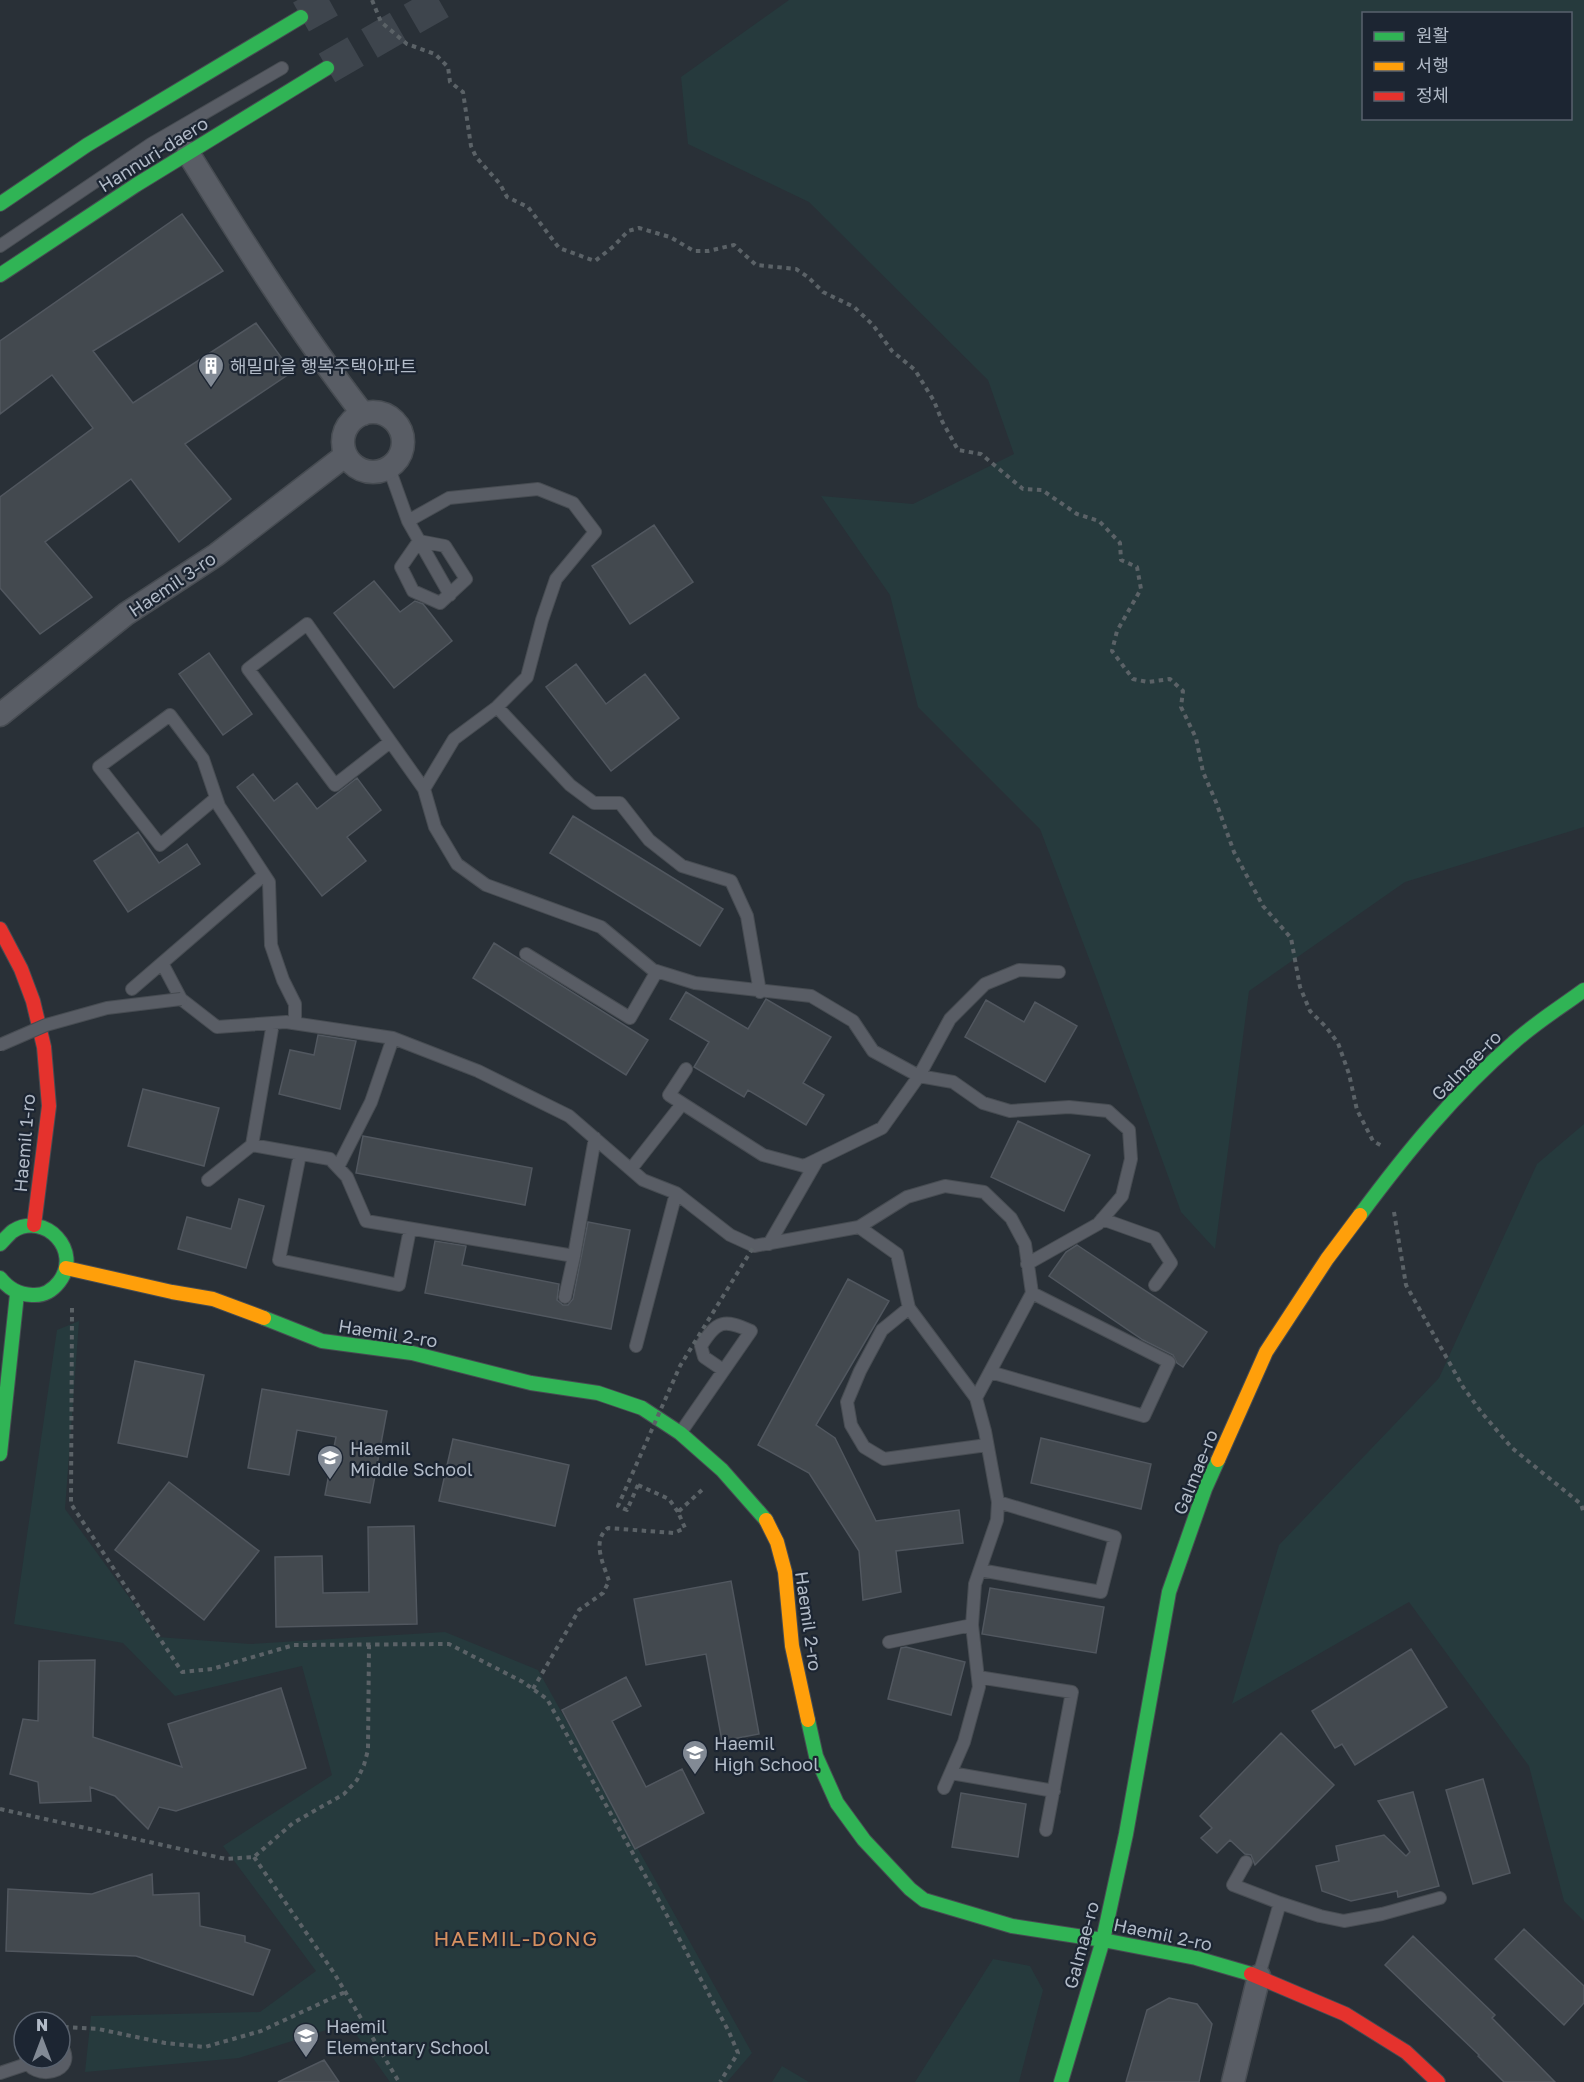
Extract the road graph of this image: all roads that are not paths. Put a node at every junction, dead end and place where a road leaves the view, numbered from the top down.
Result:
1 (301, 17) tunnel mouth
2 (282, 68) dead end
3 (327, 68) tunnel mouth
4 (188, 153) junction
5 (0, 204) edge
6 (0, 246) edge
7 (0, 275) edge
8 (363, 414) junction
9 (346, 455) junction
10 (389, 468) junction
11 (408, 521) junction
12 (419, 541) junction
13 (450, 595) junction
14 (496, 707) junction
15 (0, 715) edge
16 (390, 742) junction
17 (424, 789) junction
18 (216, 798) junction
19 (264, 875) junction
20 (0, 929) edge
21 (526, 954) dead end
22 (162, 963) junction
23 (657, 971) junction
24 (1059, 972) dead end
25 (132, 989) dead end
26 (1584, 990) edge
27 (760, 992) junction
28 (181, 999) junction
29 (273, 1023) junction
30 (295, 1023) junction
31 (393, 1038) junction
32 (0, 1045) edge
33 (686, 1069) dead end
34 (919, 1076) junction
35 (682, 1104) junction
36 (595, 1138) junction
37 (252, 1144) junction
38 (300, 1154) junction
39 (818, 1159) junction
40 (338, 1167) junction
41 (631, 1169) junction
42 (208, 1180) dead end
43 (676, 1193) junction
44 (1102, 1219) junction
45 (34, 1225) junction
46 (859, 1227) junction
47 (410, 1229) junction
48 (0, 1244) edge
49 (769, 1244) junction
50 (574, 1256) junction
51 (1027, 1264) junction
52 (66, 1268) junction
53 (0, 1278) edge
54 (1155, 1285) dead end
55 (1032, 1293) junction
56 (17, 1294) junction
57 (565, 1297) dead end
58 (909, 1308) junction
59 (636, 1346) dead end
60 (723, 1370) dead end
61 (990, 1372) junction
62 (976, 1398) junction
63 (680, 1433) junction
64 (987, 1445) junction
65 (0, 1454) edge
66 (998, 1503) junction
67 (980, 1570) junction
68 (972, 1625) junction
69 (889, 1642) dead end
70 (978, 1677) junction
71 (951, 1773) junction
72 (944, 1788) dead end
73 (1054, 1791) junction
74 (1046, 1830) dead end
75 (1246, 1862) dead end
76 (1440, 1898) dead end
77 (1280, 1903) junction
78 (1103, 1940) junction
79 (1259, 1976) junction
80 (32, 2070) edge
81 (61, 2070) edge
82 (1061, 2082) edge
83 (1233, 2082) edge
84 (1438, 2082) edge

1 - 5 street
2 - 6 lane
3 - 4 street, Hannuri-daero
4 - 7 street, Hannuri-daero
4 - 8 street
8 - 9 street
8 - 10 street
9 - 10 street
9 - 15 street, Haemil 3-ro
10 - 11 lane
11 - 12 lane
11 - 14 lane
12 - 13 lane
12 - 13 lane
12 - 13 lane
14 - 17 lane
14 - 27 lane
16 - 16 lane
16 - 17 lane
17 - 23 lane
18 - 18 lane
18 - 19 lane
19 - 22 lane
19 - 30 lane
20 - 45 street, Haemil 1-ro
21 - 23 lane
22 - 25 lane
22 - 28 lane
23 - 27 lane
24 - 34 lane
26 - 78 street, Galmae-ro
27 - 34 lane
28 - 29 lane
28 - 32 lane, bridge
29 - 30 lane
29 - 37 lane
30 - 31 lane
31 - 36 lane
31 - 40 lane
33 - 35 lane
34 - 39 lane
34 - 44 lane
35 - 39 lane
35 - 41 lane
36 - 41 lane
36 - 50 lane
37 - 38 lane
37 - 42 lane
38 - 40 lane
38 - 47 lane
39 - 49 lane
40 - 47 lane
41 - 43 lane
43 - 49 lane
43 - 59 lane
44 - 51 lane
44 - 54 lane
45 - 48 street
45 - 52 street
46 - 49 lane
46 - 51 lane
46 - 58 lane
47 - 50 lane
50 - 57 lane
51 - 55 lane
52 - 56 street
52 - 63 street, Haemil 2-ro
53 - 56 street
55 - 61 lane
55 - 61 lane
56 - 65 street
58 - 62 lane
58 - 64 lane
60 - 63 lane
61 - 62 lane
62 - 64 lane
63 - 78 street, Haemil 2-ro
64 - 66 lane
66 - 67 lane
66 - 67 lane
67 - 68 lane
68 - 69 lane
68 - 70 lane
70 - 71 lane
70 - 73 lane
71 - 72 lane
71 - 73 lane
73 - 74 lane
75 - 77 lane
76 - 77 lane
77 - 79 lane
78 - 79 street, Haemil 2-ro
78 - 82 street, Galmae-ro
79 - 83 street
79 - 84 street, Haemil 2-ro
80 - 81 lane

